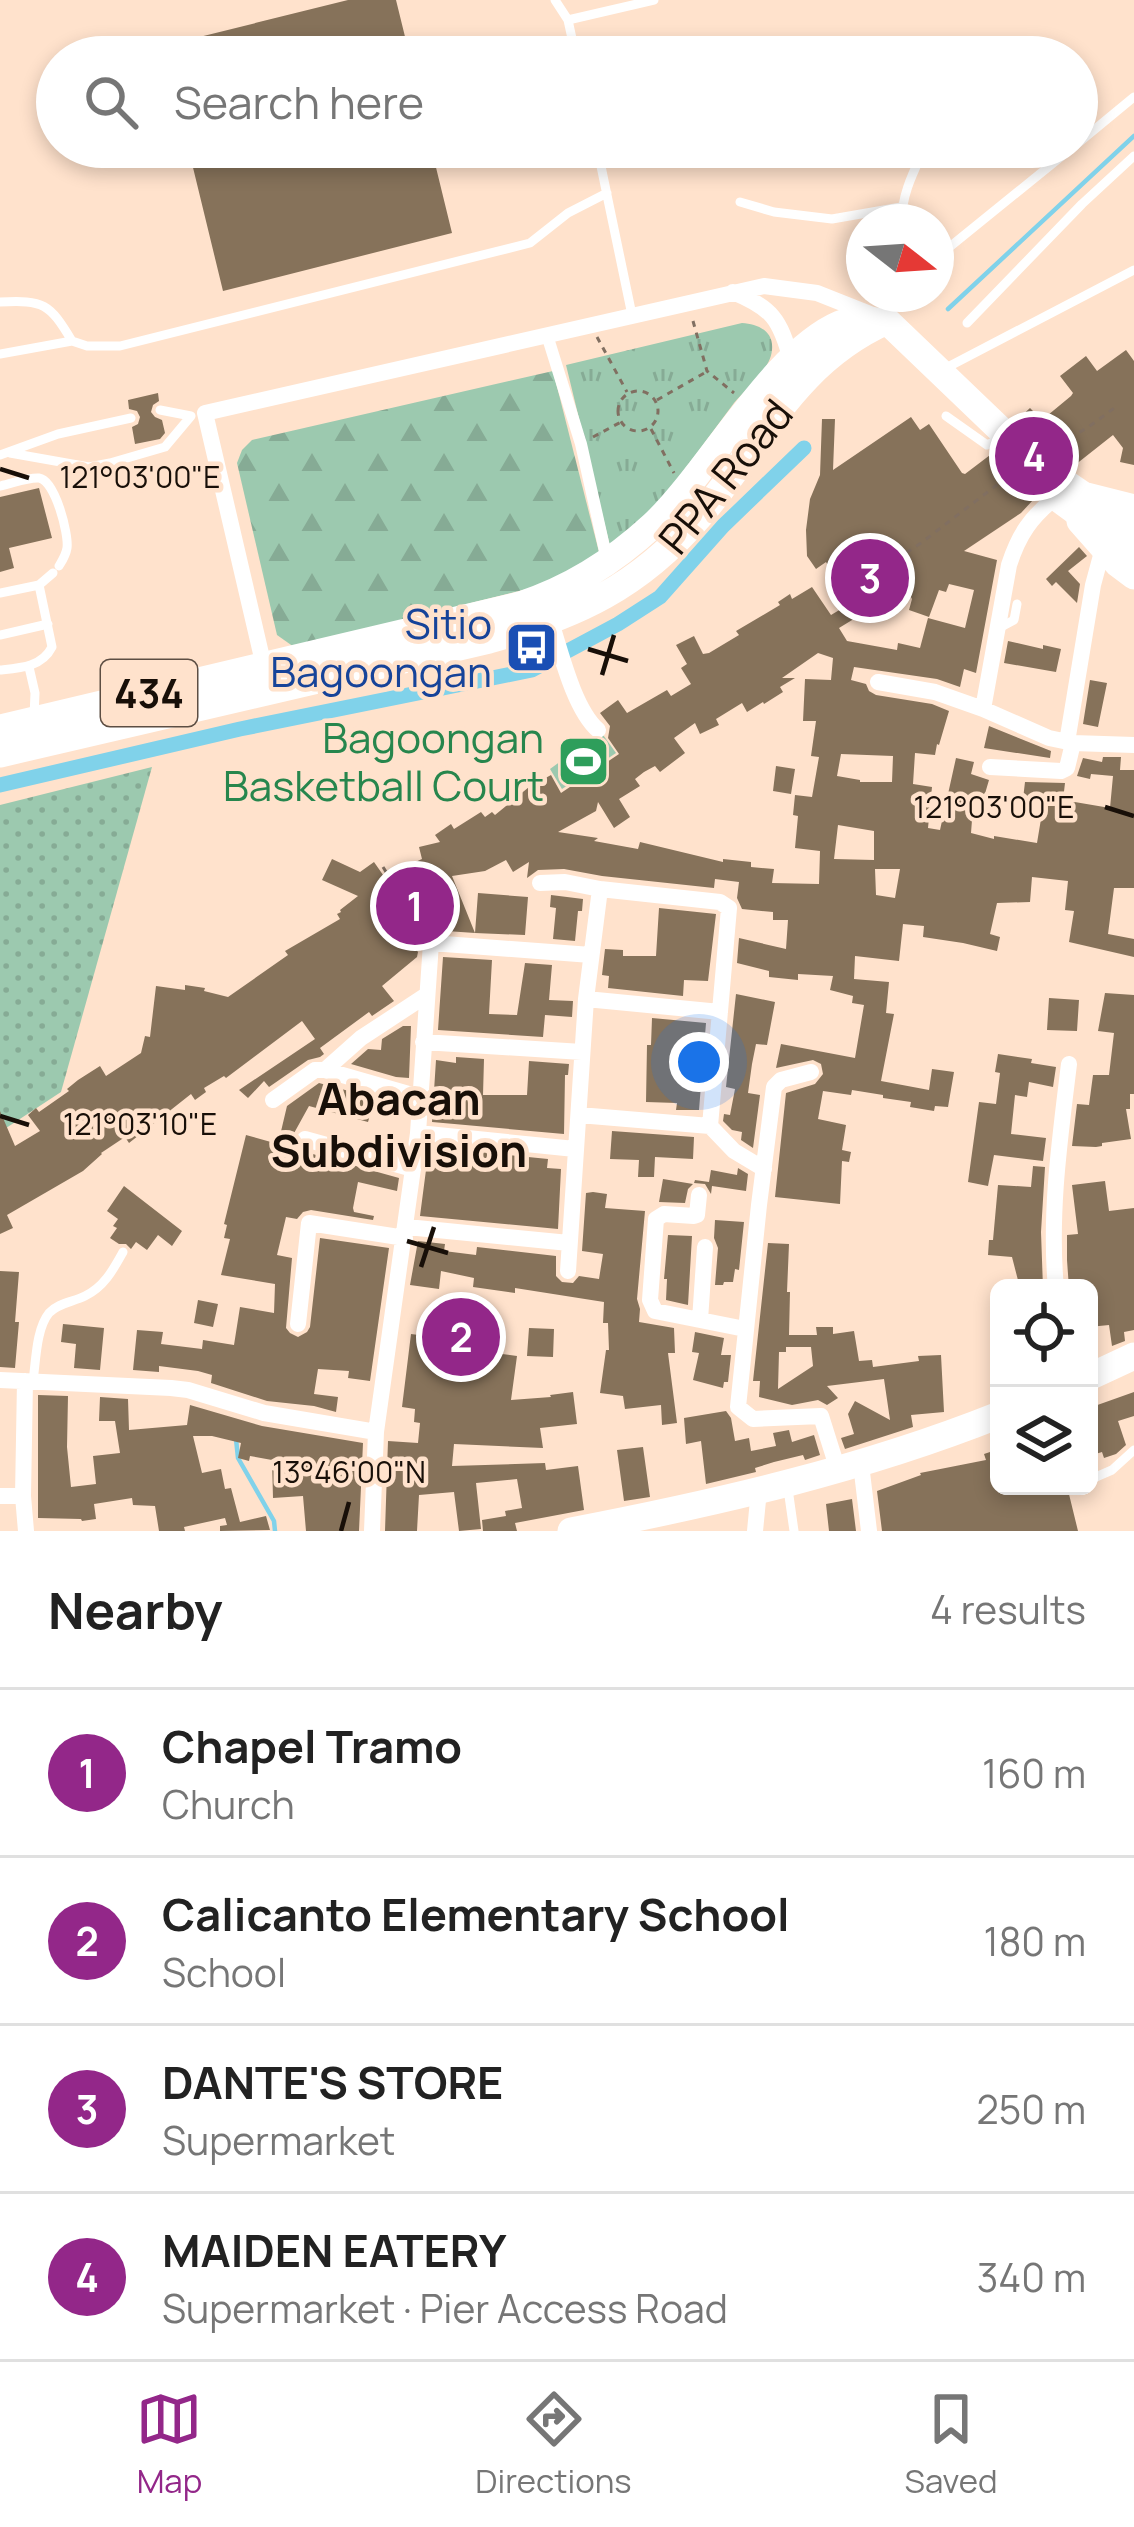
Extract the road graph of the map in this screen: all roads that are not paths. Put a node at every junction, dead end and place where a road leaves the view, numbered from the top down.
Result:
1 (555, 0) edge
2 (654, 0) edge
3 (568, 20) junction
4 (571, 36) edge
5 (1134, 97) edge
6 (1098, 126) edge
7 (1134, 156) edge
8 (601, 168) edge
9 (915, 168) edge
10 (1047, 168) edge
11 (607, 194) junction
12 (740, 202) dead end
13 (903, 204) edge
14 (846, 217) edge
15 (954, 243) edge
16 (1134, 270) edge
17 (732, 291) junction
18 (0, 302) edge
19 (891, 312) edge
20 (632, 315) junction
21 (887, 321) junction
22 (967, 323) dead end
23 (547, 335) junction
24 (72, 340) junction
25 (0, 354) edge
26 (791, 360) junction
27 (939, 372) junction
28 (160, 410) dead end
29 (198, 414) junction
30 (946, 416) dead end
31 (131, 418) dead end
32 (1005, 435) junction
33 (5, 454) edge
34 (0, 486) edge
35 (1071, 500) junction
36 (1134, 508) edge
37 (1134, 530) edge
38 (1103, 548) junction
39 (1134, 554) edge
40 (607, 562) junction
41 (1134, 576) edge
42 (39, 585) junction
43 (0, 593) edge
44 (1017, 604) dead end
45 (551, 622) junction
46 (48, 624) junction
47 (999, 628) junction
48 (0, 635) edge
49 (28, 667) junction
50 (0, 670) edge
51 (267, 679) junction
52 (878, 682) dead end
53 (983, 709) junction
54 (0, 728) edge
55 (598, 730) dead end
56 (36, 733) junction
57 (1070, 742) junction
58 (1134, 745) edge
59 (0, 754) edge
60 (990, 767) dead end
61 (540, 884) dead end
62 (600, 889) junction
63 (591, 956) junction
64 (425, 996) junction
65 (586, 999) junction
66 (720, 1012) junction
67 (423, 1042) junction
68 (582, 1052) junction
69 (1069, 1064) dead end
70 (325, 1070) junction
71 (812, 1072) dead end
72 (419, 1097) junction
73 (272, 1100) dead end
74 (579, 1115) junction
75 (710, 1126) junction
76 (418, 1132) junction
77 (305, 1139) dead end
78 (575, 1149) junction
79 (412, 1169) junction
80 (764, 1169) junction
81 (699, 1195) dead end
82 (406, 1233) junction
83 (568, 1243) junction
84 (705, 1247) dead end
85 (123, 1252) dead end
86 (568, 1271) dead end
87 (1055, 1279) edge
88 (700, 1320) junction
89 (298, 1324) dead end
90 (745, 1329) junction
91 (1134, 1356) edge
92 (1098, 1373) edge
93 (0, 1381) edge
94 (29, 1381) junction
95 (990, 1418) edge
96 (376, 1432) junction
97 (1134, 1450) edge
98 (849, 1467) junction
99 (1098, 1476) edge
100 (787, 1484) junction
101 (759, 1490) junction
102 (0, 1496) edge
103 (23, 1496) junction
104 (26, 1531) edge
105 (372, 1531) edge
106 (571, 1531) edge
107 (755, 1531) edge
108 (794, 1531) edge
109 (869, 1531) edge

1 - 3 lane
2 - 3 lane
3 - 4 lane
5 - 6 lane
7 - 22 lane
8 - 11 lane
9 - 13 lane
10 - 15 lane
11 - 20 lane
11 - 24 lane
12 - 14 lane
16 - 27 lane
17 - 20 street
17 - 21 street
17 - 26 street
18 - 24 lane
19 - 21 lane
20 - 23 street
21 - 26 main road, PPA Road
21 - 27 main road
21 - 45 main road, PPA Road
23 - 29 street
23 - 40 street
24 - 25 lane
26 - 40 main road, PPA Road
27 - 32 main road
28 - 29 lane
29 - 33 lane
29 - 51 street
30 - 32 lane
31 - 33 lane
32 - 35 main road
34 - 42 lane
35 - 36 main road
35 - 37 main road
35 - 38 main road
35 - 39 main road
35 - 47 street
38 - 41 main road
38 - 57 street
40 - 51 main road, PPA Road
42 - 43 lane
42 - 46 lane
44 - 47 lane
45 - 51 main road, PPA Road
45 - 55 street
46 - 48 lane
46 - 49 lane
47 - 53 street
49 - 50 lane
49 - 56 lane
51 - 56 main road, PPA Road
52 - 53 street
53 - 57 street
54 - 56 main road, PPA Road
56 - 59 main road, PPA Road
57 - 58 street
57 - 60 street
61 - 62 street
62 - 63 street
62 - 66 street
63 - 64 street
63 - 65 street
64 - 67 street
64 - 70 street
65 - 66 street
65 - 68 street
66 - 75 street
67 - 68 street
67 - 72 street
68 - 74 street
69 - 87 street
70 - 72 street
70 - 73 street
71 - 80 street
72 - 76 street
74 - 75 street
74 - 78 street
75 - 80 street
76 - 78 street
76 - 79 street
77 - 79 street
78 - 83 street
79 - 82 street
80 - 90 street
81 - 88 street
82 - 83 street
82 - 89 street
82 - 96 street
83 - 86 street
84 - 88 street
85 - 94 lane
88 - 90 street
90 - 98 street
91 - 92 main road
93 - 94 street
94 - 96 street
94 - 103 street
95 - 98 main road
96 - 105 street
97 - 99 lane
98 - 100 main road
98 - 109 street
100 - 101 main road
100 - 108 lane
101 - 106 main road
101 - 107 street
102 - 103 street
103 - 104 street

